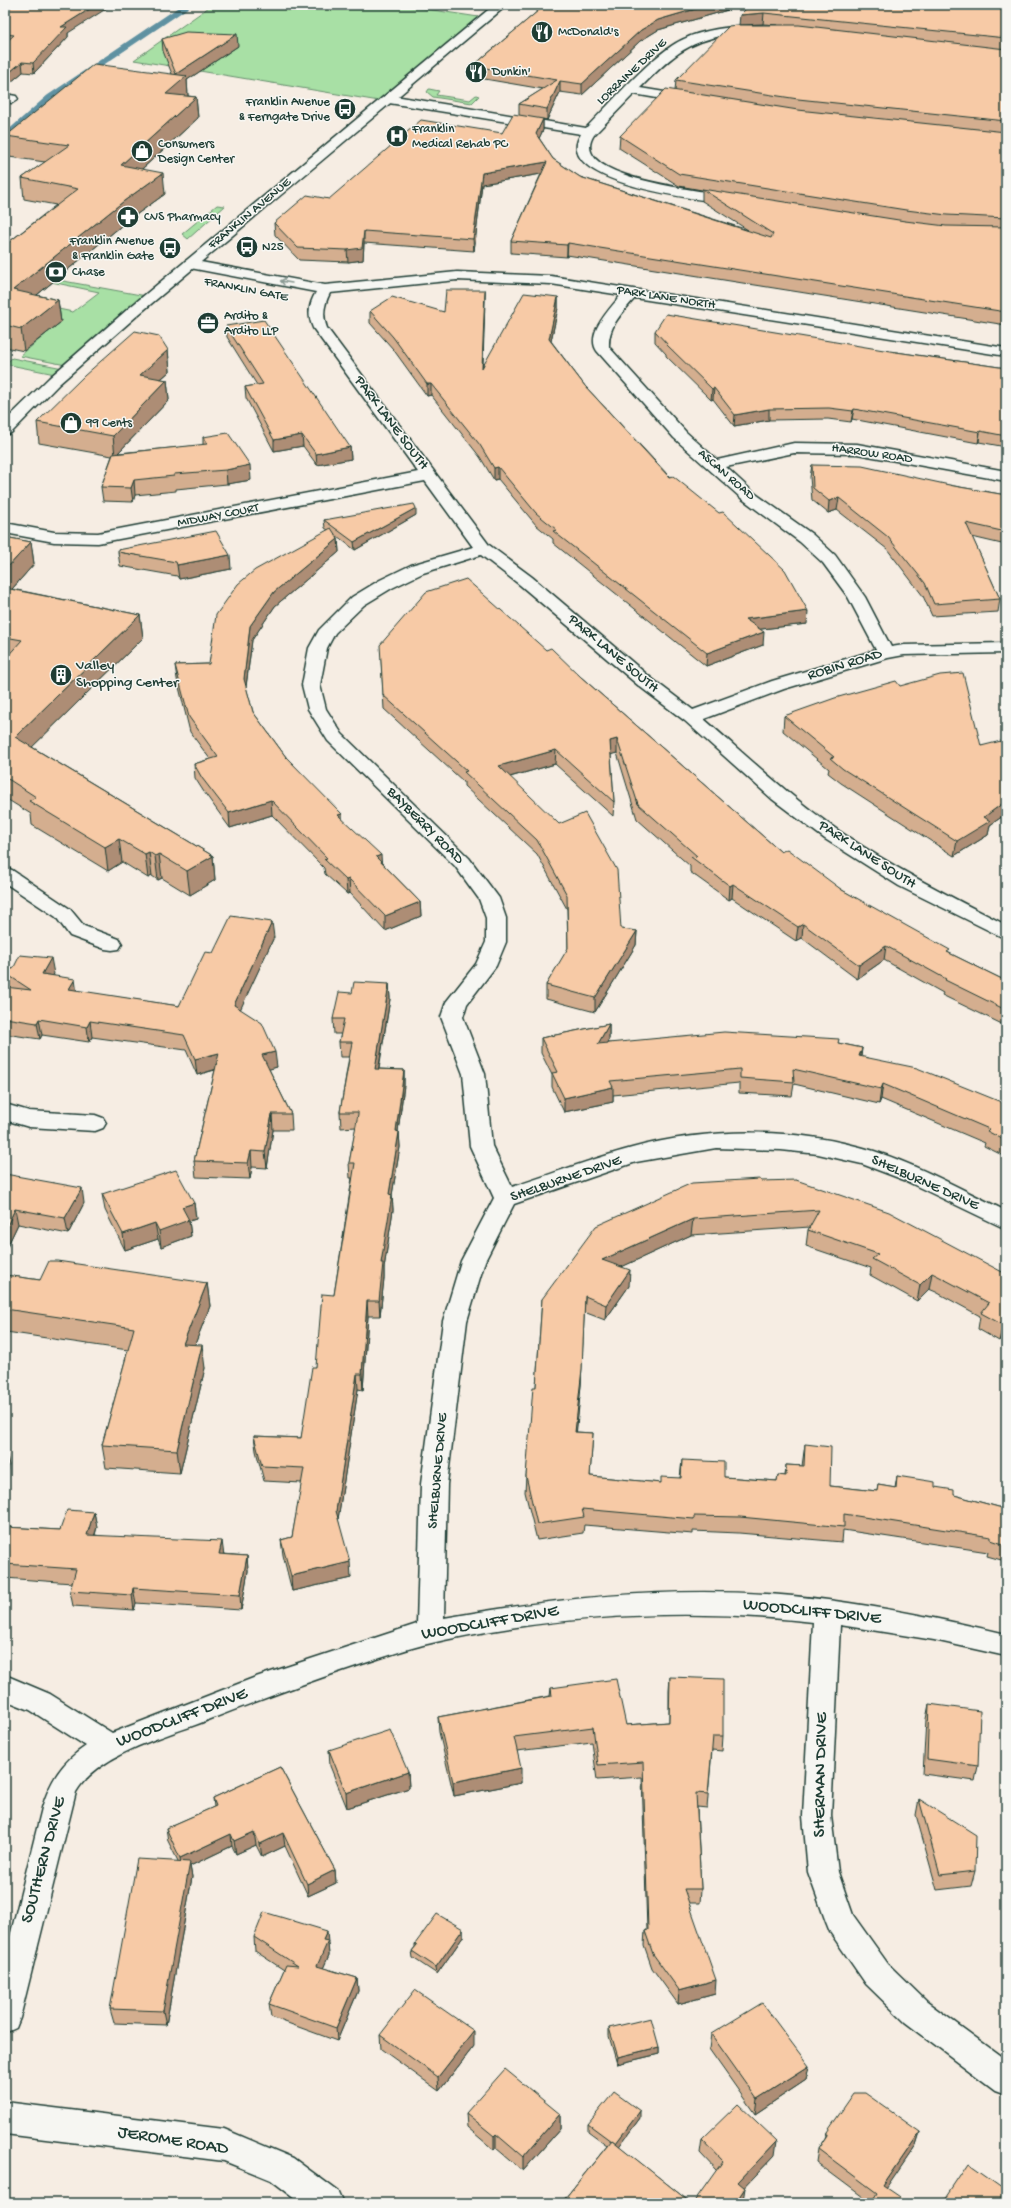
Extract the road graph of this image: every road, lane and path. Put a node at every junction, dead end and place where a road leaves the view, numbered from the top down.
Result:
1 (501, 5) edge
2 (763, 29) edge
3 (633, 90) junction
4 (389, 99) junction
5 (702, 102) edge
6 (589, 132) junction
7 (746, 202) edge
8 (190, 264) junction
9 (175, 277) junction
10 (191, 280) dead end
11 (631, 293) junction
12 (314, 298) junction
13 (1006, 352) edge
14 (5, 430) edge
15 (715, 465) junction
16 (430, 475) junction
17 (1006, 476) edge
18 (5, 528) edge
19 (483, 549) junction
20 (1006, 648) edge
21 (886, 653) junction
22 (691, 717) junction
23 (5, 874) edge
24 (1005, 931) edge
25 (112, 944) dead end
26 (5, 1112) edge
27 (95, 1123) dead end
28 (505, 1198) junction
29 (1006, 1221) edge
30 (827, 1611) junction
31 (430, 1632) junction
32 (1006, 1645) edge
33 (5, 1687) edge
34 (111, 1746) junction
35 (5, 2018) edge
36 (1006, 2079) edge
37 (5, 2118) edge
38 (328, 2203) edge

1 - 4 street, FRANKLIN AVENUE
2 - 3 street, LORRAINE DRIVE
3 - 5 street
3 - 6 street, LORRAINE DRIVE
4 - 6 street
4 - 8 street, FRANKLIN AVENUE
6 - 7 street
8 - 9 street, FRANKLIN AVENUE
12 -> 8 street, FRANKLIN GATE
9 - 10 street, FRANKLIN GATE
9 - 14 street, FRANKLIN AVENUE
11 - 12 street, PARK LANE NORTH
11 - 13 street, PARK LANE NORTH
11 - 15 street, ASCAN ROAD
12 - 16 street, PARK LANE SOUTH
15 - 17 street, HARROW ROAD
15 - 21 street, ASCAN ROAD
16 - 18 street, MIDWAY COURT
16 - 19 street, PARK LANE SOUTH
19 - 22 street, PARK LANE SOUTH
19 - 28 street, BAYBERRY ROAD
20 - 21 street, ROBIN ROAD
21 - 22 street, ROBIN ROAD
22 - 24 street, PARK LANE SOUTH
23 - 25 street
26 - 27 street
28 - 29 street, SHELBURNE DRIVE
28 - 31 street, SHELBURNE DRIVE
30 - 31 street, WOODCLIFF DRIVE
30 - 32 street, WOODCLIFF DRIVE
30 - 36 street, SHERMAN DRIVE
31 - 34 street, WOODCLIFF DRIVE
33 - 34 street, WOODCLIFF DRIVE
34 - 35 street, SOUTHERN DRIVE
37 - 38 street, JEROME ROAD

